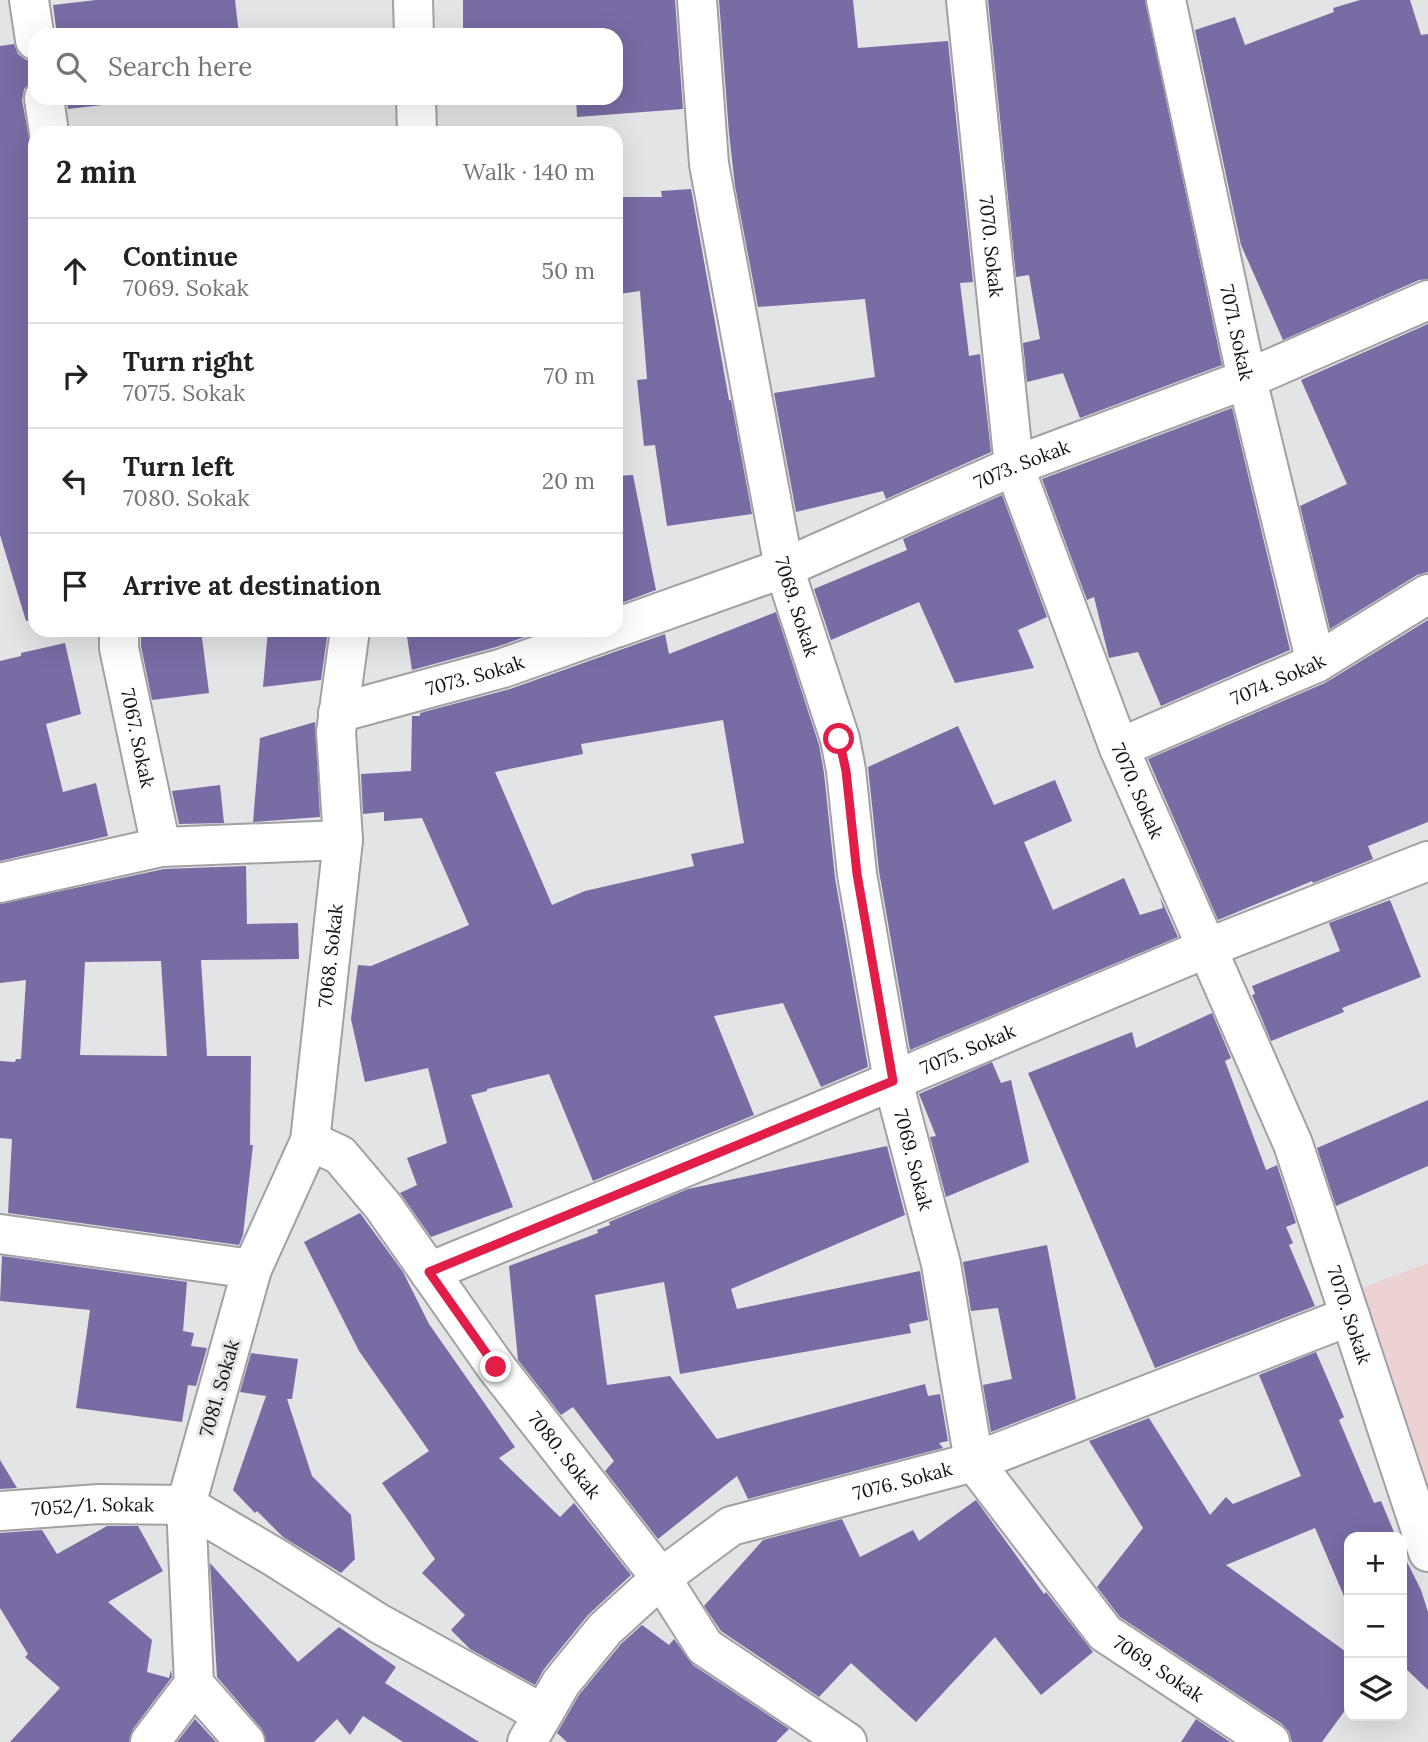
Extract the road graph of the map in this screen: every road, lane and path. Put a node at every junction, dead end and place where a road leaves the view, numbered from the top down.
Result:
1 (29, 0) edge
2 (414, 0) edge
3 (697, 0) edge
4 (966, 0) edge
5 (1166, 0) edge
6 (33, 28) edge
7 (414, 28) edge
8 (45, 105) edge
9 (416, 105) edge
10 (48, 126) edge
11 (417, 126) edge
12 (1428, 300) edge
13 (1247, 379) junction
14 (1014, 466) junction
15 (784, 568) junction
16 (1428, 594) edge
17 (623, 626) edge
18 (119, 637) edge
19 (349, 637) edge
20 (590, 637) edge
21 (1316, 663) junction
22 (338, 713) junction
23 (1119, 748) junction
24 (343, 840) junction
25 (161, 847) junction
26 (1428, 861) edge
27 (0, 883) edge
28 (1207, 948) junction
29 (893, 1081) junction
30 (310, 1141) junction
31 (0, 1234) edge
32 (252, 1269) junction
33 (429, 1272) junction
34 (1350, 1316) junction
35 (974, 1462) junction
36 (186, 1505) junction
37 (0, 1511) edge
38 (1428, 1552) edge
39 (661, 1578) junction
40 (194, 1684) junction
41 (535, 1728) edge
42 (150, 1742) edge
43 (246, 1742) edge
44 (846, 1742) edge
45 (1270, 1742) edge

1 - 6 street
2 - 7 street
3 - 15 street, 7069. Sokak
4 - 14 street, 7070. Sokak
5 - 13 street, 7071. Sokak
8 - 10 street
9 - 11 street
12 - 13 street, 7073. Sokak
13 - 14 street, 7073. Sokak
13 - 21 street, 7071. Sokak
14 - 15 street, 7073. Sokak
14 - 23 street, 7070. Sokak
15 - 17 street, 7073. Sokak
15 - 29 street, 7069. Sokak
16 - 21 street, 7074. Sokak
18 - 25 street, 7067. Sokak
19 - 22 street, 7068. Sokak
20 - 22 street, 7073. Sokak
21 - 23 street, 7074. Sokak
22 - 24 street, 7068. Sokak
23 - 28 street, 7070. Sokak
24 - 25 street
24 - 30 street, 7068. Sokak
25 - 27 street
26 - 28 street, 7075. Sokak
28 - 29 street, 7075. Sokak
28 - 34 street, 7070. Sokak
29 - 33 street, 7075. Sokak
29 - 35 street, 7069. Sokak
30 - 32 street, 7068. Sokak
30 - 33 street, 7080. Sokak
31 - 32 street
32 - 36 street, 7081. Sokak
33 - 39 street, 7080. Sokak
34 - 35 street, 7076. Sokak
34 - 38 street, 7070. Sokak
35 - 39 street, 7076. Sokak
35 - 45 street, 7069. Sokak
36 - 37 street, 7052/1. Sokak
36 - 40 street, 7081. Sokak
36 - 41 street
39 - 41 street, 7076. Sokak
39 - 44 street, 7080. Sokak
40 - 42 street
40 - 43 street

